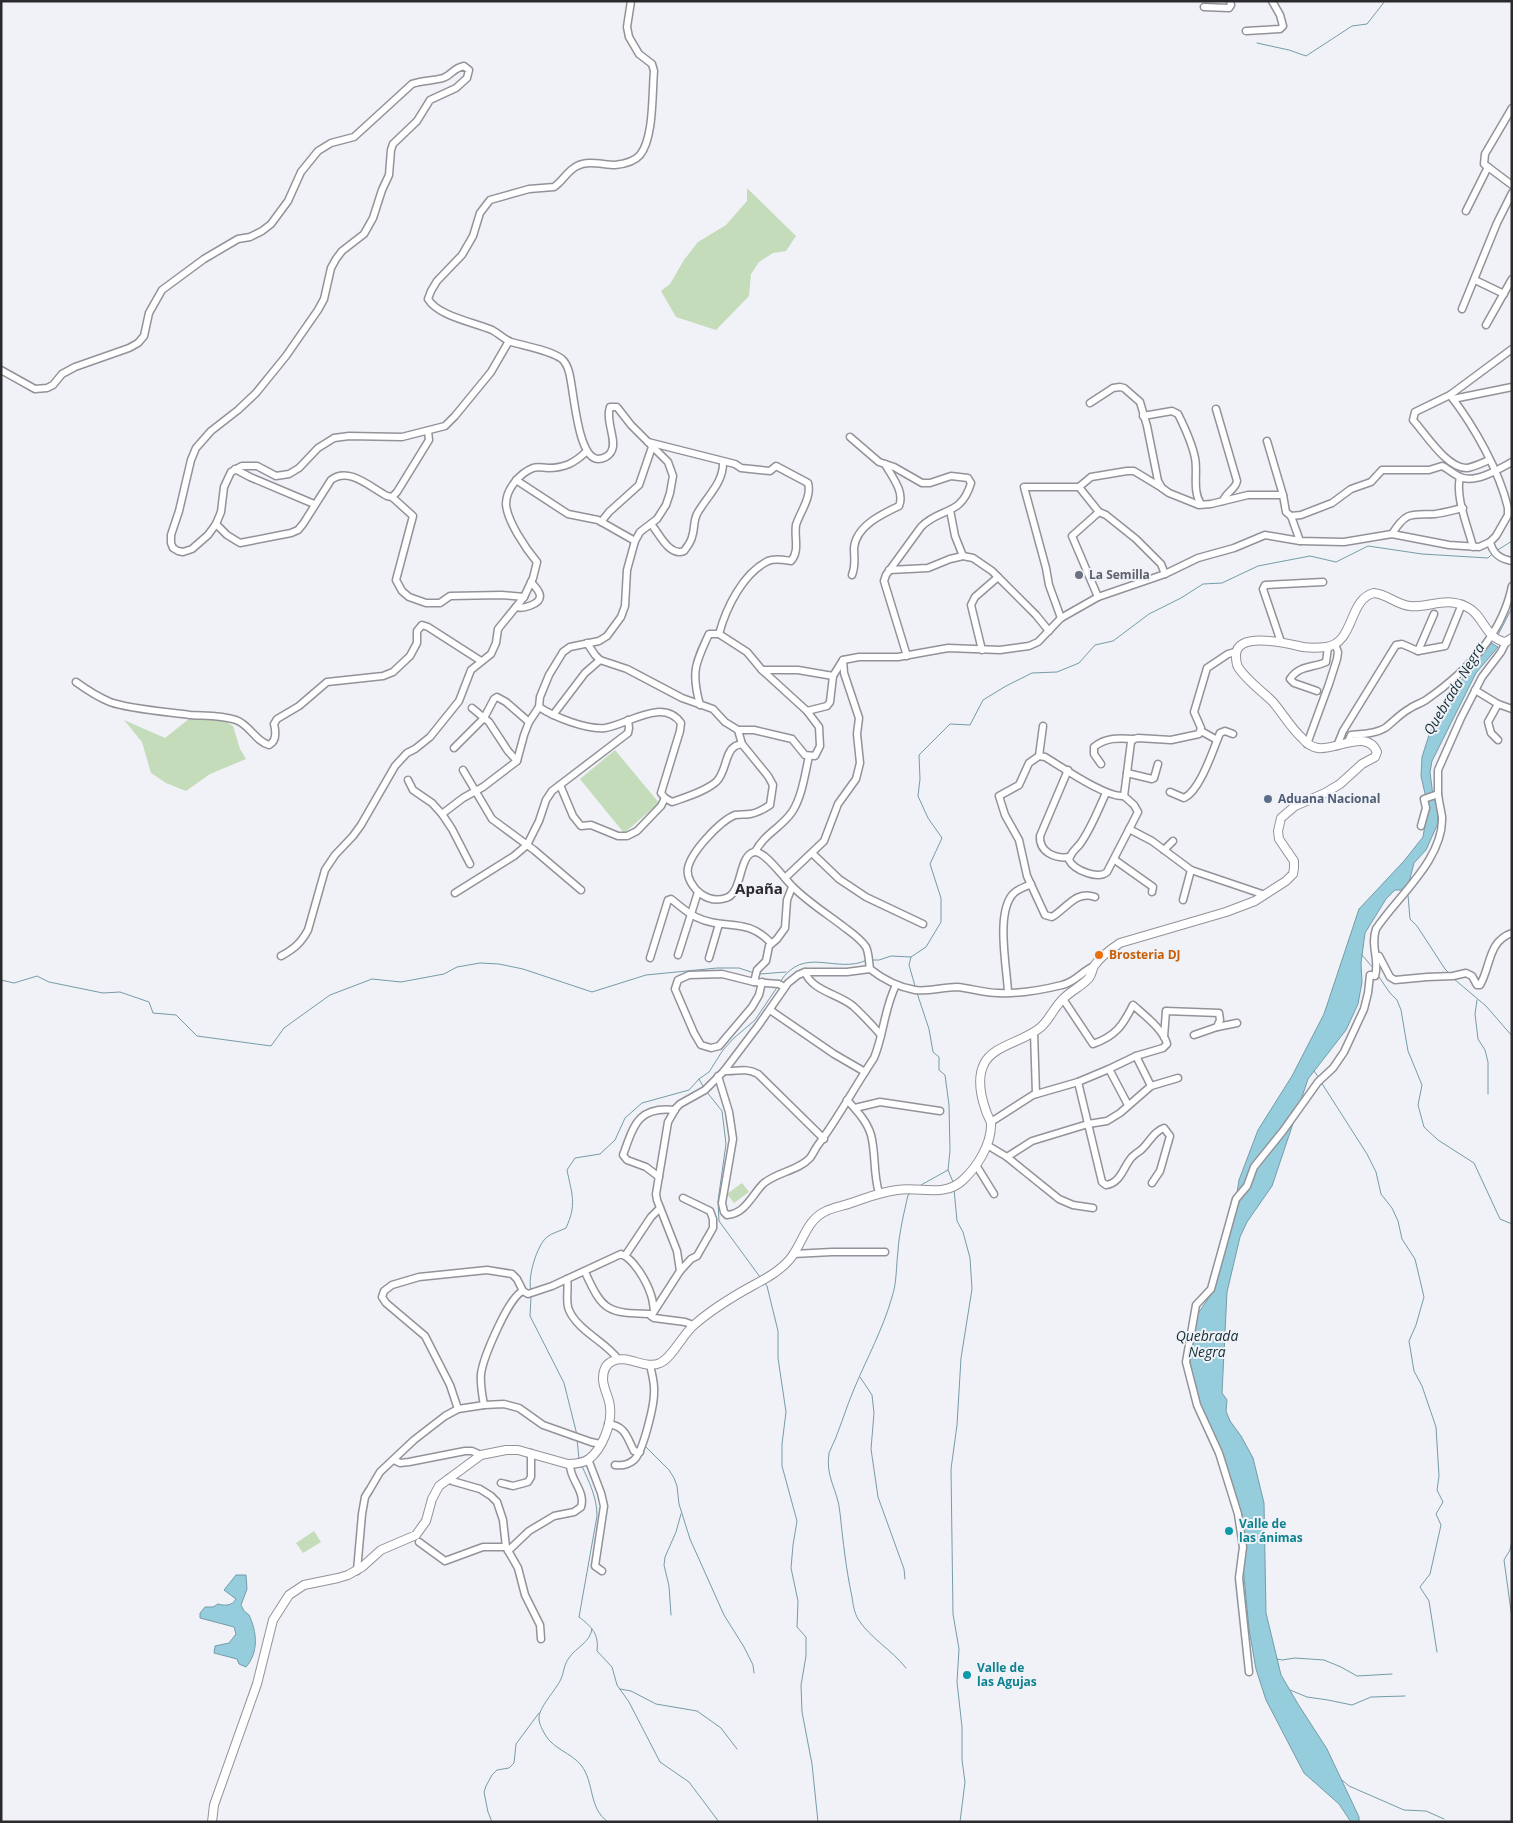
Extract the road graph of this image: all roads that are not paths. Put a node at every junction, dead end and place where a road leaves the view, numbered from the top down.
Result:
1 (631, 1) edge
2 (1230, 1) edge
3 (1272, 1) edge
4 (1204, 7) dead end
5 (1246, 31) dead end
6 (1512, 108) edge
7 (1488, 167) junction
8 (1512, 185) edge
9 (1512, 192) edge
10 (1466, 211) dead end
11 (1512, 279) edge
12 (1475, 280) junction
13 (1504, 294) junction
14 (1462, 308) dead end
15 (1486, 325) dead end
16 (509, 341) junction
17 (1512, 350) edge
18 (1, 370) edge
19 (1512, 386) edge
20 (1452, 397) junction
21 (1090, 403) dead end
22 (1216, 408) dead end
23 (1143, 416) junction
24 (428, 431) junction
25 (850, 437) dead end
26 (1267, 441) dead end
27 (646, 442) junction
28 (652, 447) junction
29 (586, 452) junction
30 (1489, 460) junction
31 (723, 462) junction
32 (1512, 462) edge
33 (885, 464) junction
34 (235, 469) junction
35 (1495, 471) junction
36 (1460, 477) junction
37 (516, 480) junction
38 (1079, 486) junction
39 (1162, 488) junction
40 (1284, 495) junction
41 (392, 497) junction
42 (1223, 500) junction
43 (314, 504) junction
44 (1201, 504) junction
45 (1463, 508) junction
46 (950, 510) junction
47 (1510, 510) edge
48 (1099, 512) junction
49 (1291, 516) junction
50 (601, 522) junction
51 (216, 524) junction
52 (651, 524) junction
53 (1392, 534) junction
54 (635, 541) junction
55 (1300, 541) junction
56 (1491, 546) junction
57 (1473, 547) junction
58 (963, 556) junction
59 (1512, 561) edge
60 (888, 570) junction
61 (1165, 574) junction
62 (852, 576) dead end
63 (998, 577) junction
64 (531, 582) junction
65 (1323, 582) dead end
66 (1512, 586) edge
67 (524, 597) junction
68 (1098, 597) junction
69 (1462, 604) junction
70 (516, 607) junction
71 (1434, 614) dead end
72 (1061, 618) junction
73 (1049, 631) junction
74 (719, 634) junction
75 (1501, 639) edge
76 (1281, 642) junction
77 (587, 643) junction
78 (1331, 646) junction
79 (982, 650) junction
80 (1418, 651) junction
81 (1235, 652) junction
82 (907, 656) junction
83 (600, 660) junction
84 (843, 660) junction
85 (481, 661) junction
86 (762, 670) junction
87 (833, 676) junction
88 (76, 682) dead end
89 (1475, 690) junction
90 (1317, 691) dead end
91 (1498, 704) junction
92 (700, 705) junction
93 (539, 707) junction
94 (472, 708) dead end
95 (1512, 709) edge
96 (807, 711) junction
97 (553, 715) junction
98 (484, 718) junction
99 (628, 720) junction
100 (529, 722) junction
101 (1043, 726) dead end
102 (738, 730) junction
103 (1201, 732) junction
104 (1233, 734) dead end
105 (1134, 739) junction
106 (1217, 740) junction
107 (1498, 740) dead end
108 (1348, 742) junction
109 (742, 744) junction
110 (1307, 744) junction
111 (1337, 746) junction
112 (454, 748) dead end
113 (809, 756) junction
114 (1039, 756) junction
115 (517, 761) junction
116 (1101, 764) dead end
117 (1158, 764) dead end
118 (463, 770) dead end
119 (1068, 770) junction
120 (1127, 773) junction
121 (408, 780) dead end
122 (560, 785) junction
123 (476, 791) junction
124 (1170, 792) dead end
125 (1106, 793) junction
126 (1436, 795) junction
127 (1124, 796) junction
128 (665, 798) junction
129 (442, 814) junction
130 (1421, 826) dead end
131 (1129, 829) junction
132 (1173, 841) dead end
133 (527, 845) junction
134 (1164, 850) junction
135 (755, 852) junction
136 (812, 853) junction
137 (1069, 857) junction
138 (1115, 860) junction
139 (470, 864) dead end
140 (1191, 870) junction
141 (785, 878) junction
142 (1031, 884) junction
143 (792, 887) junction
144 (581, 890) dead end
145 (698, 892) junction
146 (1152, 892) dead end
147 (455, 893) dead end
148 (1095, 896) dead end
149 (1265, 896) junction
150 (1183, 900) dead end
151 (691, 914) junction
152 (719, 924) junction
153 (922, 924) dead end
154 (1512, 933) edge
155 (771, 943) junction
156 (1374, 954) junction
157 (678, 955) dead end
158 (281, 956) dead end
159 (650, 958) dead end
160 (709, 958) dead end
161 (1094, 966) junction
162 (870, 969) junction
163 (805, 972) junction
164 (754, 980) junction
165 (762, 982) junction
166 (896, 985) junction
167 (784, 987) junction
168 (1008, 992) junction
169 (1062, 999) junction
170 (770, 1010) junction
171 (1237, 1022) dead end
172 (1217, 1027) junction
173 (1034, 1032) junction
174 (881, 1034) junction
175 (1194, 1035) dead end
176 (1164, 1037) junction
177 (1136, 1056) junction
178 (1109, 1069) junction
179 (724, 1071) junction
180 (865, 1072) junction
181 (718, 1076) junction
182 (1178, 1078) dead end
183 (1078, 1082) junction
184 (1151, 1086) junction
185 (1036, 1094) junction
186 (847, 1100) junction
187 (1128, 1106) junction
188 (855, 1108) junction
189 (675, 1110) junction
190 (940, 1111) dead end
191 (991, 1122) junction
192 (1088, 1124) junction
193 (824, 1139) junction
194 (987, 1145) junction
195 (1007, 1157) junction
196 (976, 1165) junction
197 (659, 1177) junction
198 (1152, 1184) dead end
199 (879, 1193) junction
200 (994, 1194) dead end
201 (684, 1198) dead end
202 (660, 1208) junction
203 (1093, 1208) dead end
204 (886, 1252) dead end
205 (793, 1254) junction
206 (625, 1256) junction
207 (584, 1272) junction
208 (680, 1272) junction
209 (566, 1279) junction
210 (523, 1291) junction
211 (653, 1312) junction
212 (693, 1325) junction
213 (618, 1359) junction
214 (650, 1365) junction
215 (484, 1405) junction
216 (458, 1409) junction
217 (608, 1424) junction
218 (600, 1444) junction
219 (640, 1452) junction
220 (530, 1453) junction
221 (481, 1456) junction
222 (394, 1460) junction
223 (587, 1460) junction
224 (573, 1464) junction
225 (615, 1465) dead end
226 (449, 1478) junction
227 (501, 1483) dead end
228 (419, 1542) dead end
229 (507, 1549) junction
230 (602, 1570) dead end
231 (357, 1571) junction
232 (541, 1639) dead end
233 (1249, 1672) dead end
234 (212, 1822) edge

1 - 16 street
2 - 4 street
3 - 5 street
6 - 7 street
7 - 8 street
7 - 10 street
9 - 12 street
11 - 13 street
12 - 13 street
12 - 14 street
13 - 15 street
16 - 24 street
16 - 29 street
17 - 20 street
18 - 51 street
19 - 20 street
20 - 30 street
20 - 30 street
21 - 23 street
22 - 42 street
23 - 39 street
23 - 44 street
24 - 34 street
24 - 41 street
25 - 33 street
26 - 40 street
27 - 28 street
27 - 29 street
27 - 31 street
28 - 50 street
28 - 52 street
29 - 37 street
30 - 35 street
31 - 52 street
31 - 74 street
32 - 35 street
33 - 46 street
33 - 62 street
34 - 43 street
34 - 51 street
35 - 36 street
35 - 47 street
36 - 45 street
36 - 49 street
37 - 50 street
37 - 64 street
38 - 39 street
38 - 48 street
38 - 72 street
39 - 44 street
40 - 42 street
40 - 49 street
41 - 43 street
41 - 67 street
42 - 44 street
43 - 51 street
45 - 53 street
45 - 57 street
46 - 58 street
46 - 60 street
47 - 56 street
48 - 61 street
48 - 68 street
49 - 55 street
50 - 54 street
52 - 54 street
53 - 55 street
53 - 57 street
54 - 77 street
55 - 61 street
56 - 57 street
56 - 59 street
58 - 60 street
58 - 63 street
60 - 82 street
61 - 68 street
63 - 73 street
63 - 79 street
64 - 67 street
64 - 70 street
65 - 76 street
66 - 75 street
67 - 70 street
68 - 72 street
69 - 75 main road
69 - 78 main road
69 - 80 street
70 - 85 street
71 - 80 street
72 - 73 street
73 - 79 street
74 - 86 street
74 - 92 street
75 - 89 street
75 - 108 street
76 - 78 main road
76 - 81 main road
77 - 83 street
77 - 93 street
78 - 90 street
78 - 110 street
79 - 82 street
80 - 111 street
81 - 103 street
81 - 110 main road
82 - 84 street
83 - 92 street
83 - 97 street
84 - 87 street
84 - 136 street
85 - 88 street
85 - 158 street
86 - 87 street
86 - 96 street
87 - 96 street
89 - 91 street
89 - 126 street
91 - 95 street
91 - 107 street
92 - 102 street
93 - 97 street
93 - 100 street
94 - 98 street
96 - 113 street
97 - 99 street
98 - 100 street
98 - 112 street
98 - 115 street
99 - 122 street
99 - 128 street
100 - 115 street
101 - 114 street
102 - 109 street
102 - 113 street
103 - 105 street
103 - 106 street
104 - 106 street
105 - 116 street
105 - 120 street
106 - 124 street
108 - 111 main road
108 - 149 main road
109 - 128 street
109 - 145 street
110 - 111 main road
113 - 135 street
114 - 119 street
114 - 142 street
115 - 123 street
117 - 120 street
118 - 123 street
119 - 125 street
119 - 137 street
120 - 127 street
121 - 129 street
122 - 128 street
122 - 133 street
123 - 129 street
123 - 133 street
125 - 127 street
125 - 137 street
126 - 130 street
126 - 156 street
127 - 131 street
129 - 139 street
131 - 134 street
131 - 138 street
132 - 134 street
133 - 144 street
133 - 147 street
134 - 140 street
135 - 141 street
135 - 145 street
136 - 141 street
136 - 153 street
137 - 138 street
138 - 146 street
140 - 149 street
140 - 150 street
141 - 143 street
142 - 148 street
142 - 168 street
143 - 155 street
143 - 162 street
145 - 151 street
149 - 161 main road
151 - 152 street
151 - 157 street
151 - 159 street
152 - 155 street
152 - 160 street
154 - 156 street
155 - 164 street
156 - 233 street
161 - 168 street
161 - 169 main road
162 - 163 street
162 - 166 street
163 - 167 street
163 - 174 street
164 - 165 street
164 - 165 street
165 - 167 street
166 - 168 street
166 - 174 street
167 - 170 street
169 - 173 main road
169 - 176 street
170 - 179 street
170 - 180 street
171 - 172 street
172 - 175 street
172 - 176 street
173 - 185 street
173 - 191 main road
174 - 180 street
176 - 177 street
177 - 178 street
177 - 184 street
178 - 183 street
178 - 187 street
179 - 181 street
179 - 193 street
180 - 186 street
181 - 189 street
181 - 193 street
182 - 184 street
183 - 185 street
183 - 192 street
184 - 187 street
185 - 191 street
186 - 188 street
186 - 193 street
187 - 192 street
188 - 190 street
188 - 199 street
189 - 197 street
189 - 197 street
191 - 194 main road
192 - 195 street
192 - 198 street
194 - 195 street
194 - 196 main road
195 - 203 street
196 - 199 main road
196 - 200 street
197 - 202 street
199 - 205 main road
201 - 208 street
202 - 206 street
202 - 208 street
204 - 205 street
205 - 212 main road
206 - 207 street
206 - 211 street
207 - 209 street
207 - 211 street
208 - 211 street
209 - 210 street
209 - 213 street
210 - 215 street
210 - 216 street
211 - 212 street
212 - 214 main road
213 - 214 main road
213 - 217 main road
214 - 219 street
215 - 216 street
215 - 218 street
216 - 222 street
217 - 218 main road
217 - 219 street
218 - 223 main road
219 - 225 street
220 - 221 main road
220 - 224 main road
220 - 227 street
221 - 222 street
221 - 226 main road
222 - 231 street
223 - 224 main road
223 - 230 street
224 - 229 street
226 - 229 street
226 - 231 main road
228 - 229 street
229 - 232 street
231 - 234 main road

